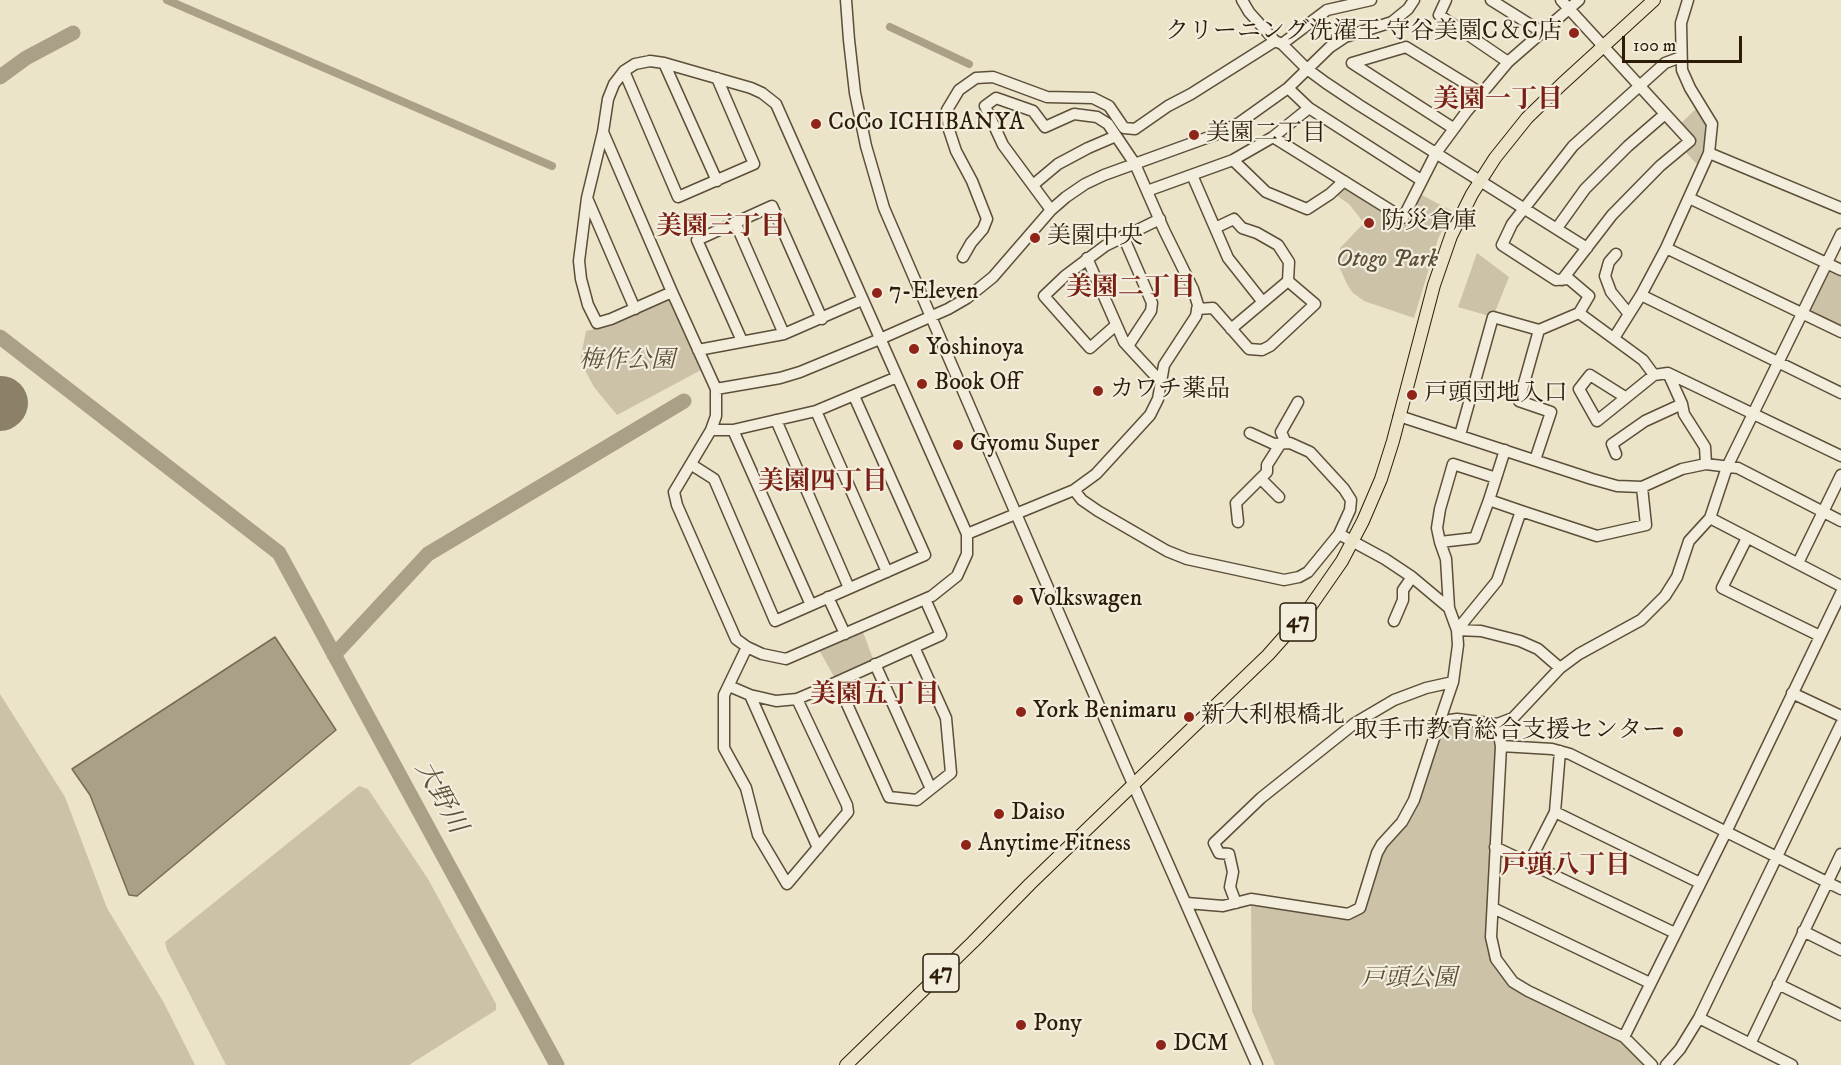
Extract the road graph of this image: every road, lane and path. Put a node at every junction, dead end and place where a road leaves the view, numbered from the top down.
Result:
1 (846, 0) edge
2 (1242, 0) edge
3 (1371, 0) edge
4 (1414, 0) edge
5 (1446, 0) edge
6 (1491, 0) edge
7 (1561, 0) edge
8 (1579, 0) edge
9 (1654, 0) edge
10 (1688, 0) edge
11 (1324, 5) edge
12 (1569, 9) junction
13 (1542, 32) junction
14 (1278, 42) junction
15 (1604, 46) junction
16 (1681, 57) junction
17 (1508, 62) junction
18 (664, 63) junction
19 (1307, 69) junction
20 (624, 71) junction
21 (717, 78) junction
22 (1640, 86) junction
23 (1288, 88) junction
24 (1481, 93) junction
25 (1309, 108) junction
26 (1665, 114) junction
27 (1453, 128) junction
28 (603, 132) junction
29 (1116, 136) junction
30 (1274, 137) junction
31 (1436, 153) junction
32 (1709, 153) junction
33 (1233, 160) junction
34 (1136, 164) junction
35 (1192, 175) junction
36 (1421, 180) junction
37 (1480, 180) junction
38 (717, 181) junction
39 (1344, 181) junction
40 (1033, 185) junction
41 (1147, 191) junction
42 (587, 198) junction
43 (1689, 198) junction
44 (1525, 208) junction
45 (1841, 208) edge
46 (1051, 210) junction
47 (1160, 219) junction
48 (735, 222) junction
49 (1215, 228) junction
50 (1557, 228) junction
51 (1841, 234) edge
52 (1123, 236) junction
53 (1587, 248) junction
54 (1666, 248) junction
55 (1616, 254) dead end
56 (963, 257) dead end
57 (1087, 258) junction
58 (1827, 263) junction
59 (1841, 270) edge
60 (1288, 280) junction
61 (1562, 280) junction
62 (672, 292) junction
63 (1641, 295) junction
64 (862, 300) junction
65 (1262, 301) junction
66 (635, 309) junction
67 (1197, 309) junction
68 (1579, 313) junction
69 (1802, 313) junction
70 (1629, 314) junction
71 (931, 317) junction
72 (822, 319) junction
73 (1116, 325) junction
74 (1231, 329) junction
75 (1539, 330) junction
76 (1841, 332) edge
77 (784, 334) junction
78 (1614, 338) junction
79 (880, 339) junction
80 (742, 341) junction
81 (1128, 346) junction
82 (698, 350) junction
83 (1778, 362) junction
84 (1668, 373) junction
85 (1654, 375) junction
86 (897, 377) junction
87 (1161, 382) junction
88 (716, 389) junction
89 (1841, 393) edge
90 (854, 396) junction
91 (1625, 397) junction
92 (1298, 402) dead end
93 (1682, 404) junction
94 (816, 411) junction
95 (1753, 412) junction
96 (1399, 416) junction
97 (776, 420) junction
98 (711, 430) junction
99 (733, 430) junction
100 (1250, 433) dead end
101 (1460, 435) junction
102 (1284, 443) junction
103 (1505, 450) junction
104 (1616, 454) dead end
105 (1841, 456) edge
106 (1535, 460) junction
107 (1706, 464) junction
108 (692, 465) junction
109 (1727, 467) junction
110 (1841, 475) edge
111 (1261, 478) junction
112 (1496, 478) junction
113 (1642, 487) junction
114 (1074, 490) junction
115 (1279, 497) dead end
116 (1489, 500) junction
117 (1521, 511) junction
118 (1822, 512) junction
119 (1017, 514) junction
120 (1710, 518) junction
121 (1841, 521) edge
122 (1238, 522) dead end
123 (967, 534) junction
124 (1339, 534) junction
125 (1747, 538) junction
126 (1354, 540) junction
127 (1440, 542) junction
128 (1798, 563) junction
129 (886, 572) junction
130 (1412, 577) junction
131 (1841, 586) edge
132 (849, 588) junction
133 (1841, 593) edge
134 (828, 597) junction
135 (925, 599) junction
136 (811, 605) junction
137 (1449, 608) junction
138 (1394, 621) dead end
139 (1457, 630) junction
140 (845, 634) junction
141 (1821, 636) junction
142 (914, 647) junction
143 (747, 648) junction
144 (875, 664) junction
145 (1560, 668) junction
146 (837, 682) junction
147 (1453, 682) junction
148 (729, 686) junction
149 (1792, 693) junction
150 (750, 695) junction
151 (797, 699) junction
152 (1841, 716) edge
153 (1497, 724) junction
154 (1841, 724) edge
155 (1438, 726) junction
156 (1501, 746) junction
157 (1560, 751) junction
158 (1134, 785) junction
159 (931, 789) junction
160 (1555, 812) junction
161 (1726, 832) junction
162 (1495, 847) junction
163 (818, 848) junction
164 (1841, 854) edge
165 (1777, 857) junction
166 (1528, 863) junction
167 (1827, 882) junction
168 (1700, 883) junction
169 (1841, 889) edge
170 (1186, 903) junction
171 (1236, 903) junction
172 (1493, 908) junction
173 (1803, 931) junction
174 (1675, 933) junction
175 (1841, 950) edge
176 (1650, 983) junction
177 (1778, 984) junction
178 (1841, 1015) edge
179 (1699, 1018) junction
180 (1624, 1037) junction
181 (1750, 1044) junction
182 (846, 1065) edge
183 (1257, 1065) edge
184 (1652, 1065) edge
185 (1666, 1065) edge
186 (1792, 1065) edge

1 - 71 street
2 - 14 street
3 - 11 street
4 - 19 street
5 - 17 street
6 - 13 street
7 - 12 street
8 - 12 street
9 - 15 main road, 47
10 - 16 street
11 - 14 street
12 - 13 street
12 - 15 street
13 - 17 street
14 - 19 street
14 - 56 street
15 - 22 street
15 - 37 main road, 47
16 - 22 street
16 - 32 street
17 - 24 street
18 - 20 street
18 - 21 street
18 - 38 street
19 - 23 street
19 - 31 street
20 - 28 street
20 - 38 street
21 - 38 street
21 - 64 street
22 - 26 street
22 - 44 street
23 - 25 street
23 - 34 street
24 - 27 street
24 - 27 street
25 - 30 street
25 - 36 street
26 - 50 street
26 - 53 street
27 - 31 street
28 - 42 street
28 - 62 street
29 - 34 street
29 - 40 street
29 - 40 street
30 - 33 street
30 - 39 street
31 - 36 street
31 - 37 street
32 - 43 street
32 - 45 street
33 - 35 street
33 - 39 street
34 - 41 street
34 - 46 street
35 - 41 street
35 - 49 street
36 - 39 street
37 - 44 street
37 - 96 main road, 47
40 - 46 street
41 - 47 street
42 - 66 street
42 - 66 street
43 - 54 street
43 - 58 street
44 - 50 street
44 - 61 street
46 - 71 street
47 - 52 street
47 - 67 street
48 - 72 street
48 - 77 street
48 - 80 street
49 - 60 street
49 - 65 street
50 - 53 street
51 - 58 street
52 - 57 street
52 - 81 street
53 - 61 street
54 - 63 street
54 - 69 street
55 - 70 street
57 - 73 street
57 - 73 street
58 - 59 street
58 - 69 street
60 - 65 street
60 - 74 street
61 - 68 street
62 - 66 street
62 - 82 street
63 - 70 street
63 - 83 street
64 - 72 street
64 - 79 street
65 - 74 street
67 - 74 street
67 - 87 street
68 - 75 street
68 - 78 street
69 - 76 street
69 - 83 street
70 - 78 street
71 - 79 street
71 - 119 street
72 - 77 street
73 - 81 street
75 - 101 street
75 - 106 street
77 - 80 street
78 - 85 street
79 - 86 street
79 - 88 street
80 - 82 street
81 - 87 street
82 - 88 street
83 - 89 street
83 - 95 street
84 - 85 street
84 - 93 street
84 - 95 street
85 - 91 street
86 - 90 street
86 - 123 street
87 - 114 street
88 - 98 street
90 - 94 street
90 - 129 street
91 - 91 street
92 - 102 street
93 - 104 street
93 - 107 street
94 - 97 street
94 - 129 street
95 - 105 street
95 - 109 street
96 - 101 street
96 - 126 main road, 47
97 - 99 street
97 - 132 street
98 - 99 street
98 - 108 street
99 - 136 street
100 - 102 street
101 - 103 street
102 - 111 street
102 - 124 street
103 - 106 street
103 - 112 street
106 - 113 street
107 - 109 street
107 - 113 street
108 - 136 street
108 - 143 street
109 - 118 street
109 - 120 street
110 - 118 street
111 - 115 street
111 - 122 street
112 - 116 street
112 - 127 street
113 - 117 street
114 - 119 street
114 - 124 street
116 - 117 street
116 - 127 street
117 - 139 street
118 - 121 street
118 - 128 street
119 - 123 street
119 - 158 street
120 - 125 street
120 - 145 street
123 - 135 street
124 - 126 street
125 - 128 street
125 - 141 street
126 - 130 street
126 - 158 main road, 47
127 - 137 street
128 - 131 street
129 - 132 street
130 - 137 street
130 - 138 street
132 - 134 street
133 - 141 street
134 - 136 street
134 - 140 street
135 - 140 street
135 - 142 street
137 - 139 street
139 - 145 street
139 - 147 street
140 - 143 street
141 - 149 street
142 - 144 street
142 - 159 street
143 - 148 street
144 - 146 street
144 - 159 street
145 - 153 street
146 - 151 street
146 - 159 street
147 - 155 street
147 - 171 street
148 - 150 street
148 - 163 street
149 - 152 street
149 - 161 street
150 - 151 street
150 - 163 street
151 - 163 street
153 - 155 street
153 - 156 street
154 - 165 street
155 - 171 street
156 - 157 street
156 - 162 street
157 - 160 street
157 - 161 street
158 - 170 street
158 - 182 main road, 47
160 - 166 street
160 - 168 street
161 - 165 street
161 - 168 street
162 - 166 street
162 - 172 street
164 - 167 street
165 - 167 street
165 - 179 street
166 - 174 street
167 - 169 street
167 - 173 street
168 - 174 street
170 - 171 street
170 - 183 street
172 - 176 street
172 - 180 street
173 - 175 street
173 - 177 street
174 - 176 street
176 - 180 street
177 - 178 street
177 - 181 street
179 - 181 street
179 - 185 street
180 - 184 street
181 - 186 street

